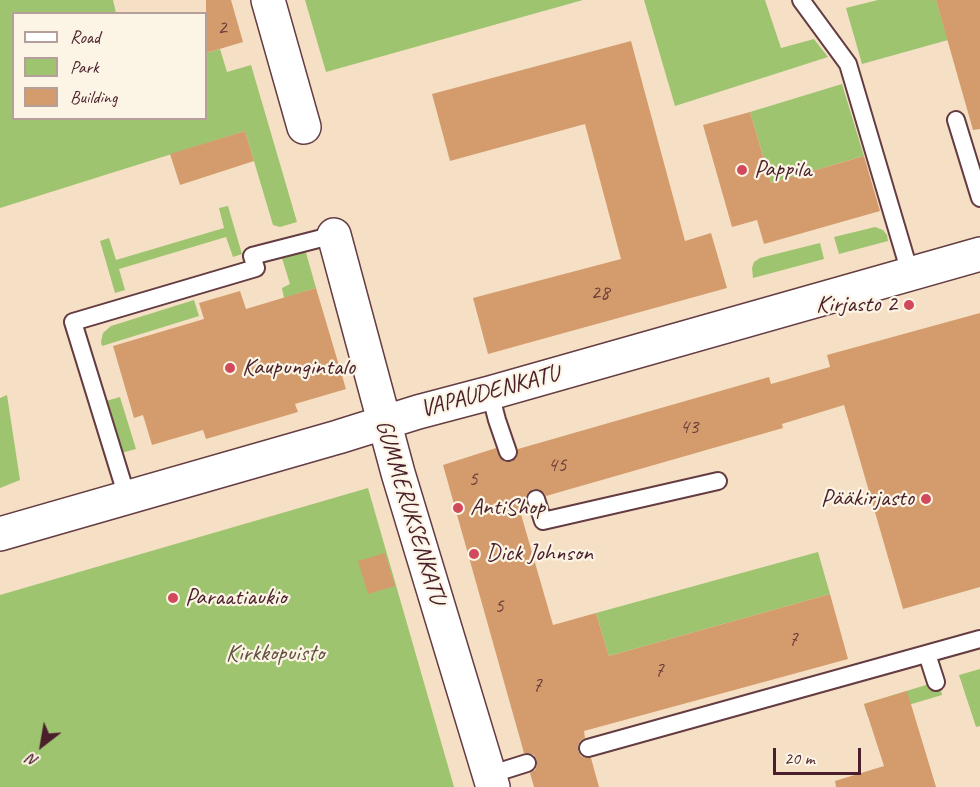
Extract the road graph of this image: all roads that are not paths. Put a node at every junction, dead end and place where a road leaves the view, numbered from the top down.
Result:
1 (268, 0) edge
2 (801, 0) edge
3 (956, 120) dead end
4 (304, 127) dead end
5 (980, 198) edge
6 (334, 235) joint
7 (980, 254) edge
8 (910, 273) junction
9 (490, 393) junction
10 (383, 423) junction
11 (508, 452) dead end
12 (718, 481) dead end
13 (127, 496) junction
14 (536, 499) dead end
15 (0, 534) edge
16 (980, 639) edge
17 (927, 654) junction
18 (936, 682) dead end
19 (588, 748) dead end
20 (527, 764) dead end
21 (491, 781) edge

1 - 4 street
2 - 8 lane
3 - 5 lane
6 - 10 street, GUMMERUKSENKATU
6 - 13 lane
7 - 8 street, VAPAUDENKATU
8 - 9 street, VAPAUDENKATU
9 - 10 street, VAPAUDENKATU
9 - 11 lane
10 - 13 street, VAPAUDENKATU
10 - 21 street, GUMMERUKSENKATU
12 - 14 lane
13 - 15 street, VAPAUDENKATU
16 - 17 lane
17 - 18 lane
17 - 19 lane
20 - 21 lane

